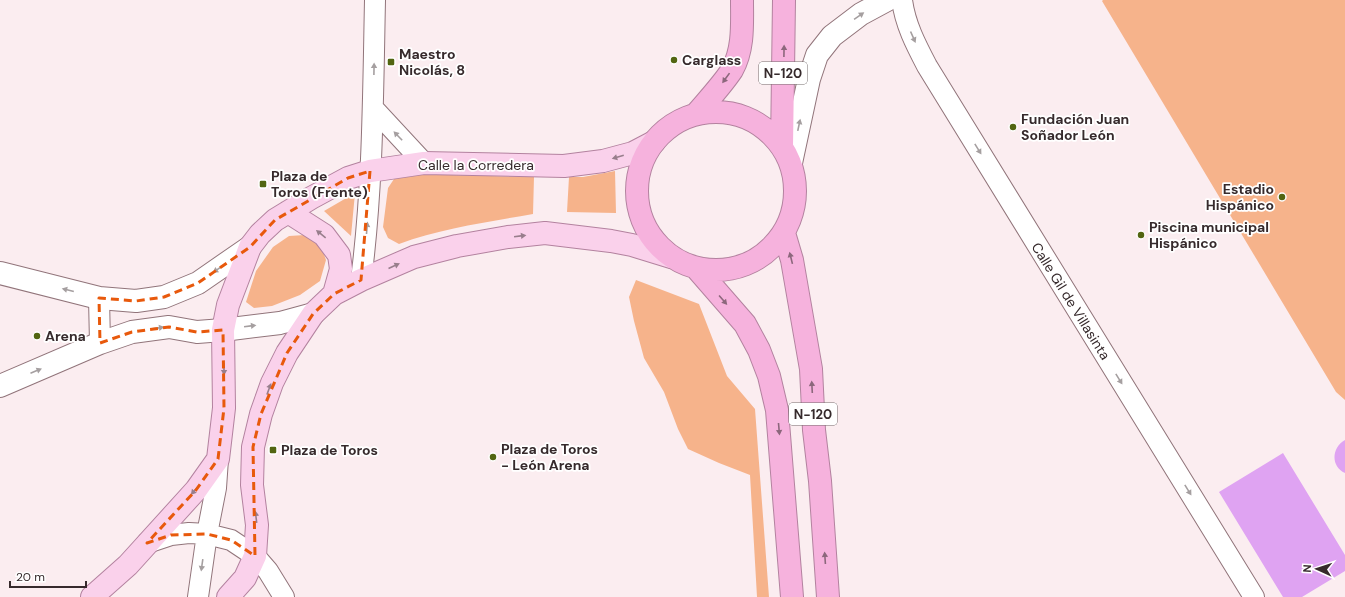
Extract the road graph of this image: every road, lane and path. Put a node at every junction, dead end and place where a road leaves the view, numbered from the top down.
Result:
1 (376, 0) edge
2 (742, 0) edge
3 (784, 0) edge
4 (887, 0) edge
5 (902, 0) edge
6 (697, 113) junction
7 (373, 117) junction
8 (654, 142) junction
9 (786, 155) junction
10 (424, 163) junction
11 (370, 171) junction
12 (288, 212) junction
13 (784, 233) junction
14 (250, 247) junction
15 (671, 257) junction
16 (698, 270) junction
17 (0, 273) edge
18 (360, 280) junction
19 (334, 294) junction
20 (99, 298) junction
21 (313, 314) junction
22 (223, 330) junction
23 (100, 343) junction
24 (0, 386) edge
25 (218, 459) junction
26 (207, 534) junction
27 (147, 543) junction
28 (255, 556) junction
29 (280, 594) edge
30 (92, 597) edge
31 (198, 597) edge
32 (228, 597) edge
33 (792, 597) edge
34 (828, 597) edge
35 (1254, 597) edge

7 -> 1 street
2 -> 6 highway, N-120
9 -> 3 highway, N-120
9 -> 4 main road
5 -> 35 street, Calle Gil de Villasinta
6 - 8 highway, N-120
6 - 9 highway, N-120
10 -> 7 street
7 - 11 street
8 -> 10 main road, Calle la Corredera
8 - 15 highway, N-120
9 - 13 highway, N-120
10 - 11 main road, Calle la Corredera
11 - 12 main road, Calle la Corredera
18 -> 11 street
12 - 14 main road, Calle la Corredera
19 -> 12 main road
13 - 16 highway, N-120
34 -> 13 highway, N-120
14 -> 20 main road, Calle la Corredera
14 - 22 main road
15 - 16 highway, N-120
18 -> 15 main road
16 -> 33 highway, N-120
20 -> 17 main road, Calle la Corredera
18 - 19 main road
19 - 21 main road
20 - 23 street
22 -> 21 main road
28 -> 21 main road
23 -> 22 main road
22 -> 25 main road
24 -> 23 main road
25 - 26 street
25 -> 27 main road
26 - 27 street
26 - 28 street
26 -> 31 street
27 - 30 main road
28 - 29 street
28 - 32 main road

